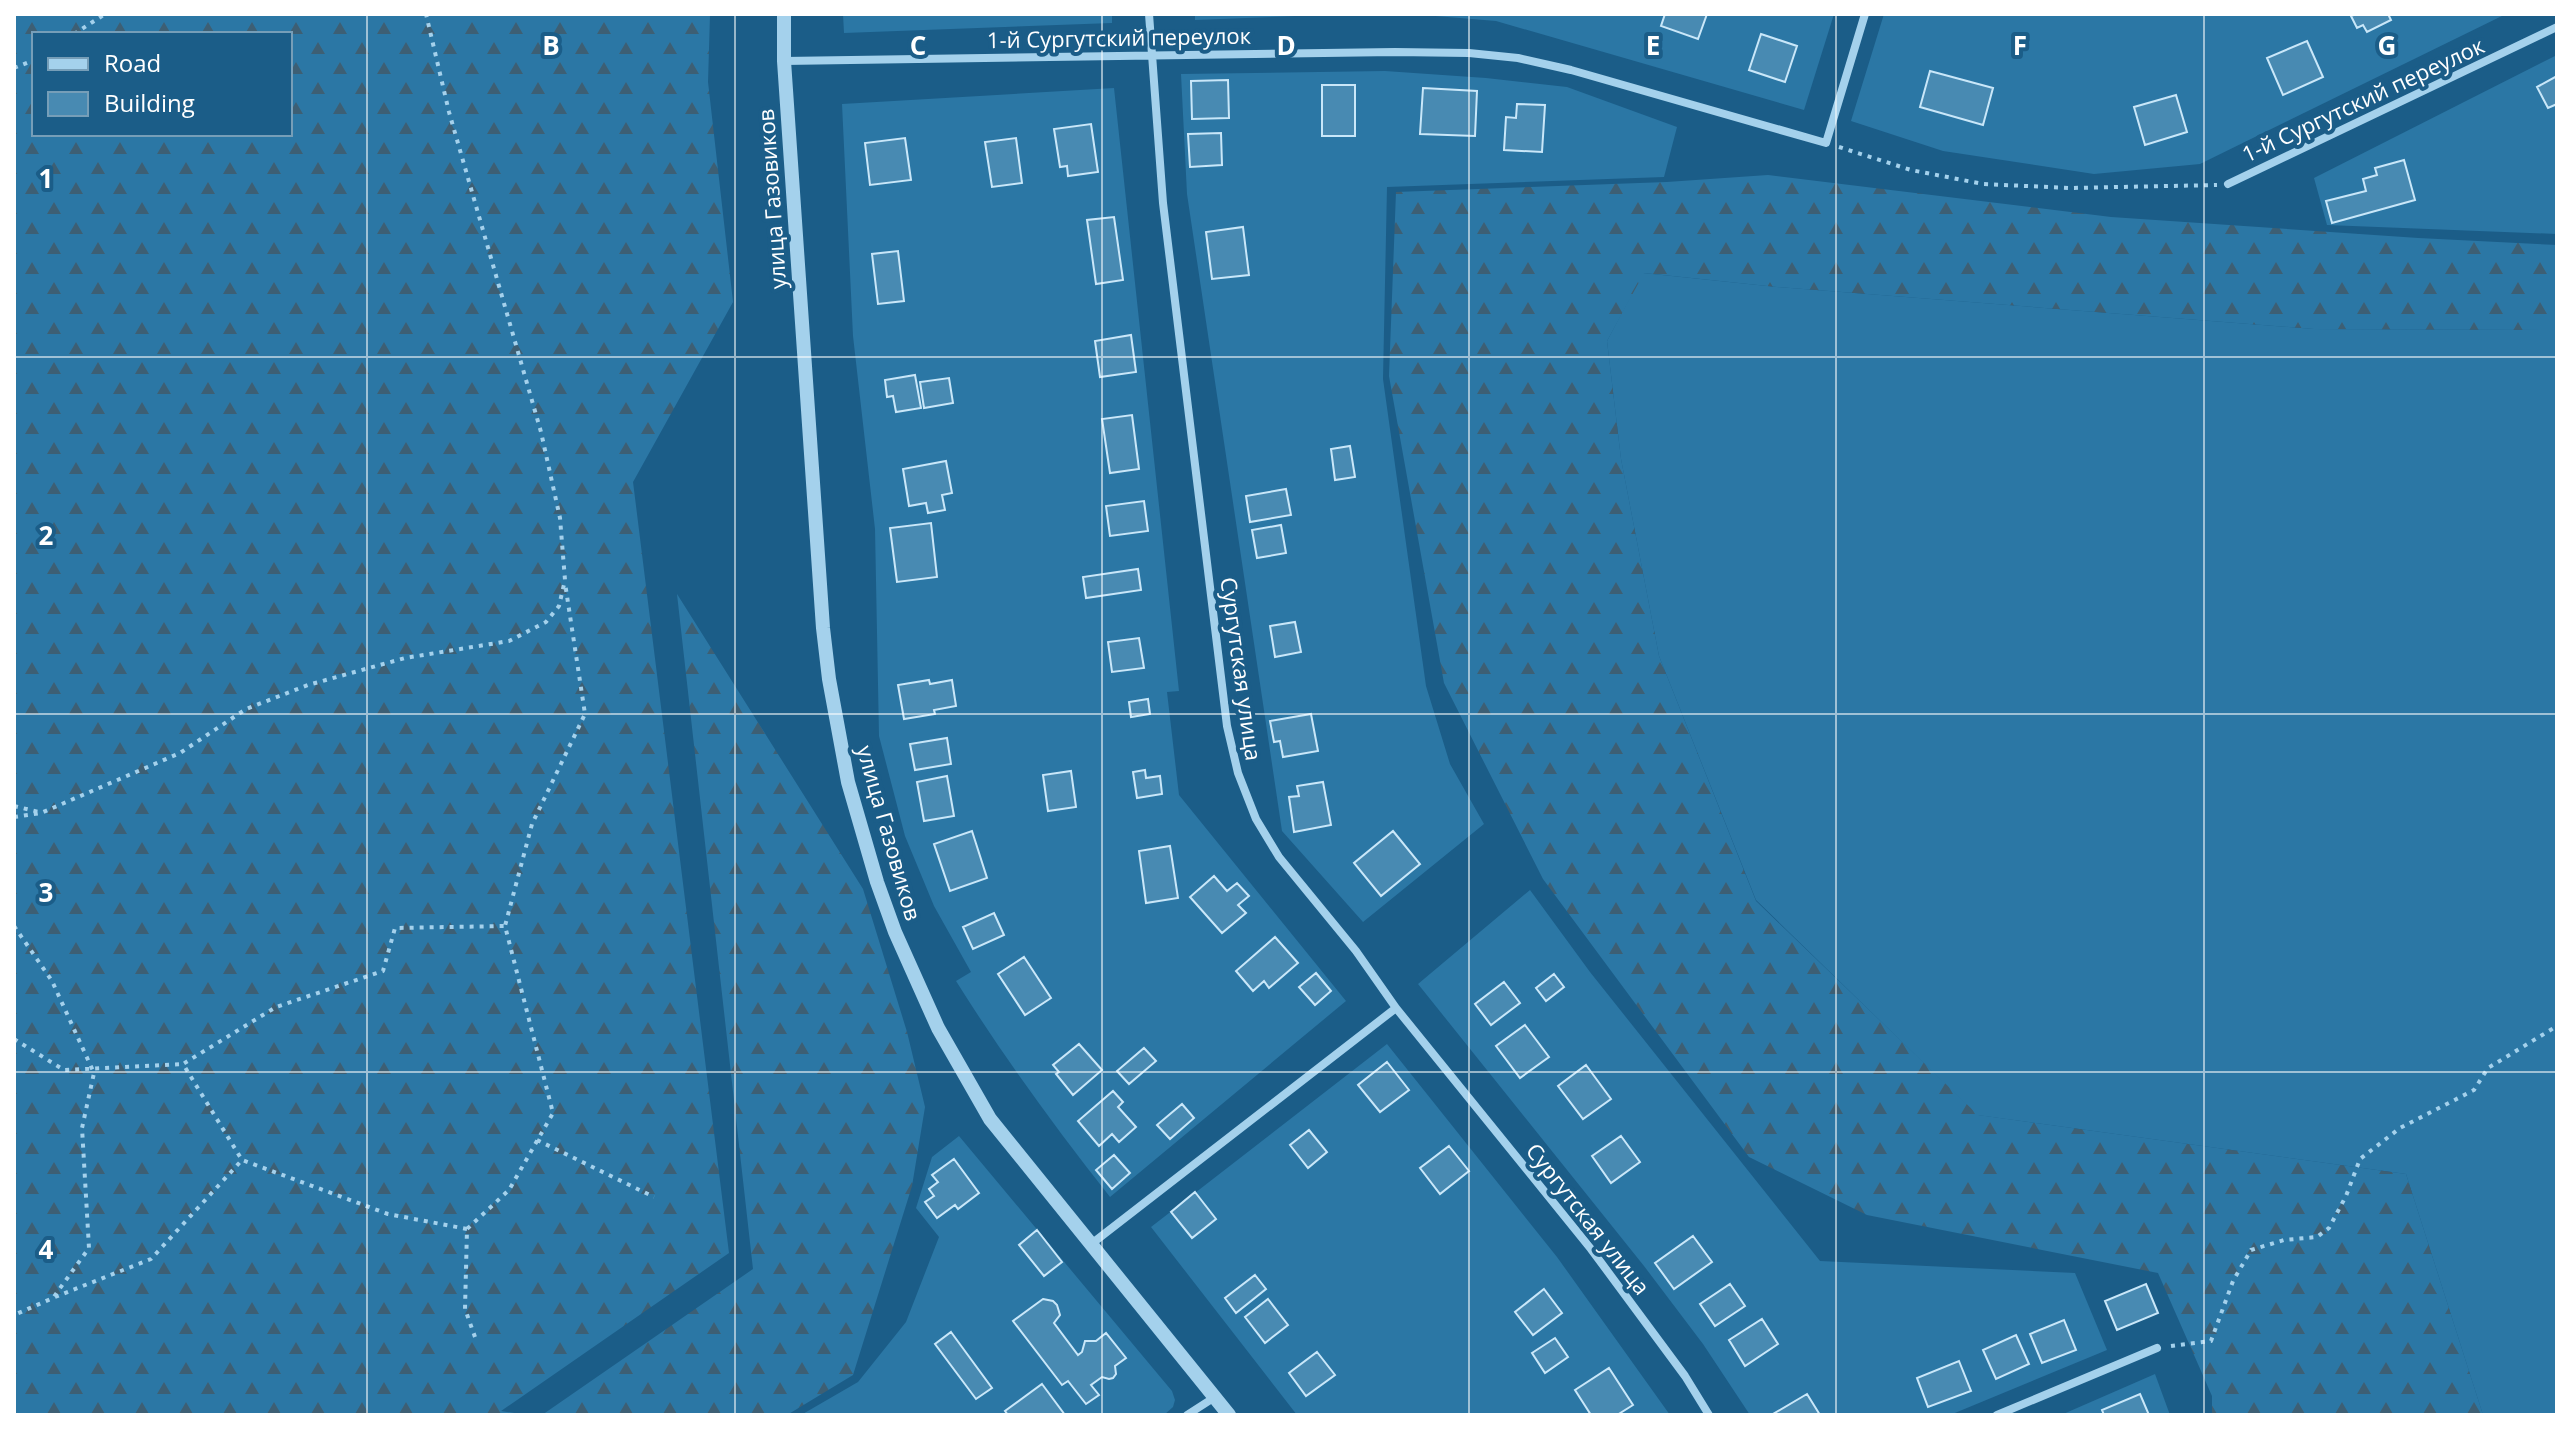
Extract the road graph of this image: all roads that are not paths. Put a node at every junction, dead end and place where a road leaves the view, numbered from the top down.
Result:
1 (784, 14) edge
2 (1149, 14) edge
3 (1865, 14) edge
4 (2557, 27) edge
5 (1151, 57) junction
6 (784, 61) junction
7 (2228, 184) road end
8 (1396, 1008) junction
9 (1090, 1246) junction
10 (2157, 1348) road end
11 (1215, 1397) junction
12 (1187, 1415) edge
13 (1229, 1415) edge
14 (1709, 1415) edge
15 (1997, 1415) edge

1 - 6 street, улица Газовиков
2 - 5 street, Сургутская улица
3 - 5 street, 1-й Сургутский переулок
4 - 7 street, 1-й Сургутский переулок
5 - 6 street, 1-й Сургутский переулок
5 - 8 street, Сургутская улица
6 - 9 street, улица Газовиков
8 - 9 street
8 - 14 street, Сургутская улица
9 - 11 street, улица Газовиков
10 - 15 street
11 - 12 street
11 - 13 street, улица Газовиков

